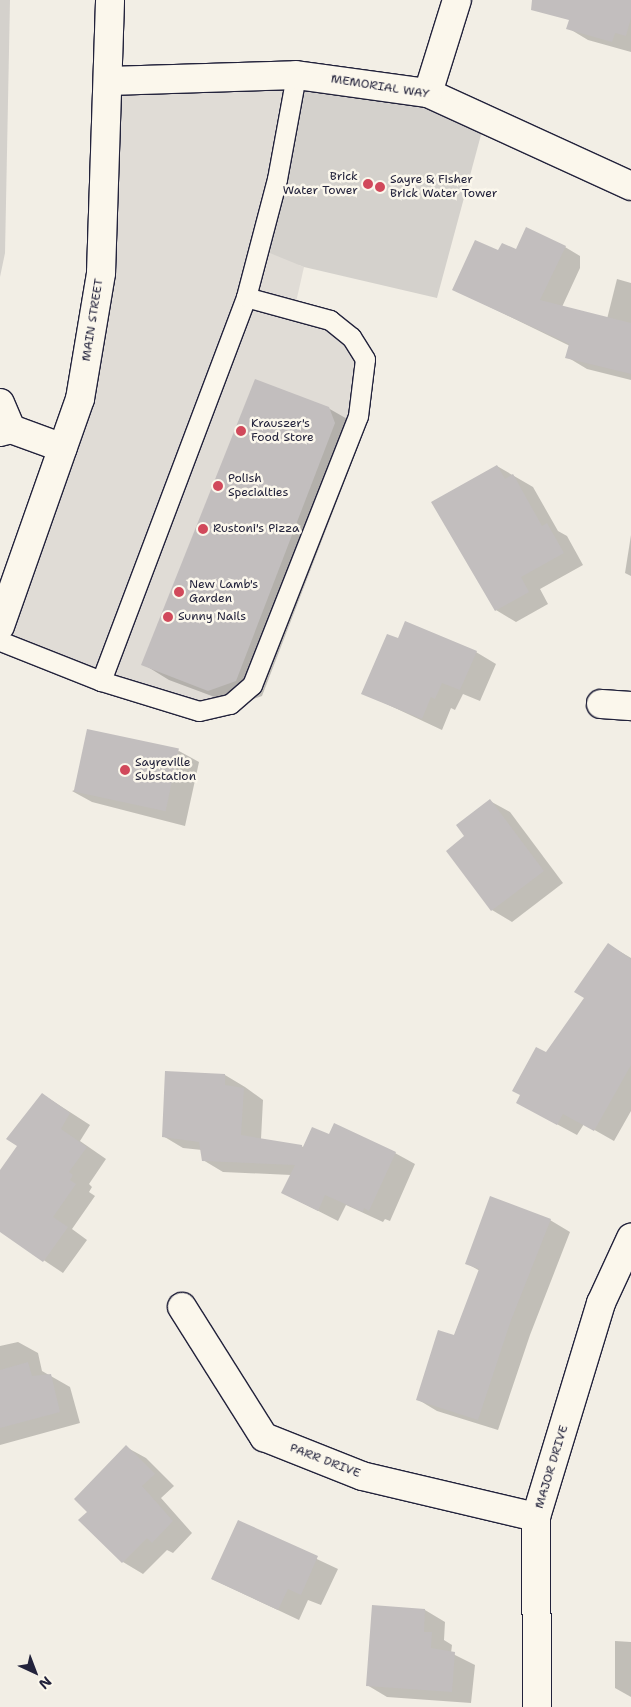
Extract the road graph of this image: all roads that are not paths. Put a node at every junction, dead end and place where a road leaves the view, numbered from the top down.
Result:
1 (110, 0) edge
2 (458, 0) edge
3 (296, 75) junction
4 (109, 81) junction
5 (428, 92) junction
6 (631, 186) edge
7 (246, 297) junction
8 (0, 403) edge
9 (6, 430) edge
10 (62, 448) junction
11 (0, 626) edge
12 (0, 640) edge
13 (101, 681) junction
14 (601, 704) dead end
15 (631, 706) edge
16 (631, 1238) edge
17 (182, 1307) dead end
18 (536, 1517) junction
19 (537, 1707) edge

1 - 4 street, MAIN STREET
2 - 5 street
3 - 4 street, MEMORIAL WAY
3 - 5 street, MEMORIAL WAY
3 - 7 lane
4 - 10 street, MAIN STREET
5 - 6 street, MEMORIAL WAY
7 - 13 lane
7 - 13 lane
8 - 9 street
9 - 10 street
10 - 11 street, MAIN STREET
12 - 13 lane
14 - 15 street
16 - 18 street, MAJOR DRIVE
17 - 18 street, PARR DRIVE
18 - 19 street, MAJOR DRIVE

